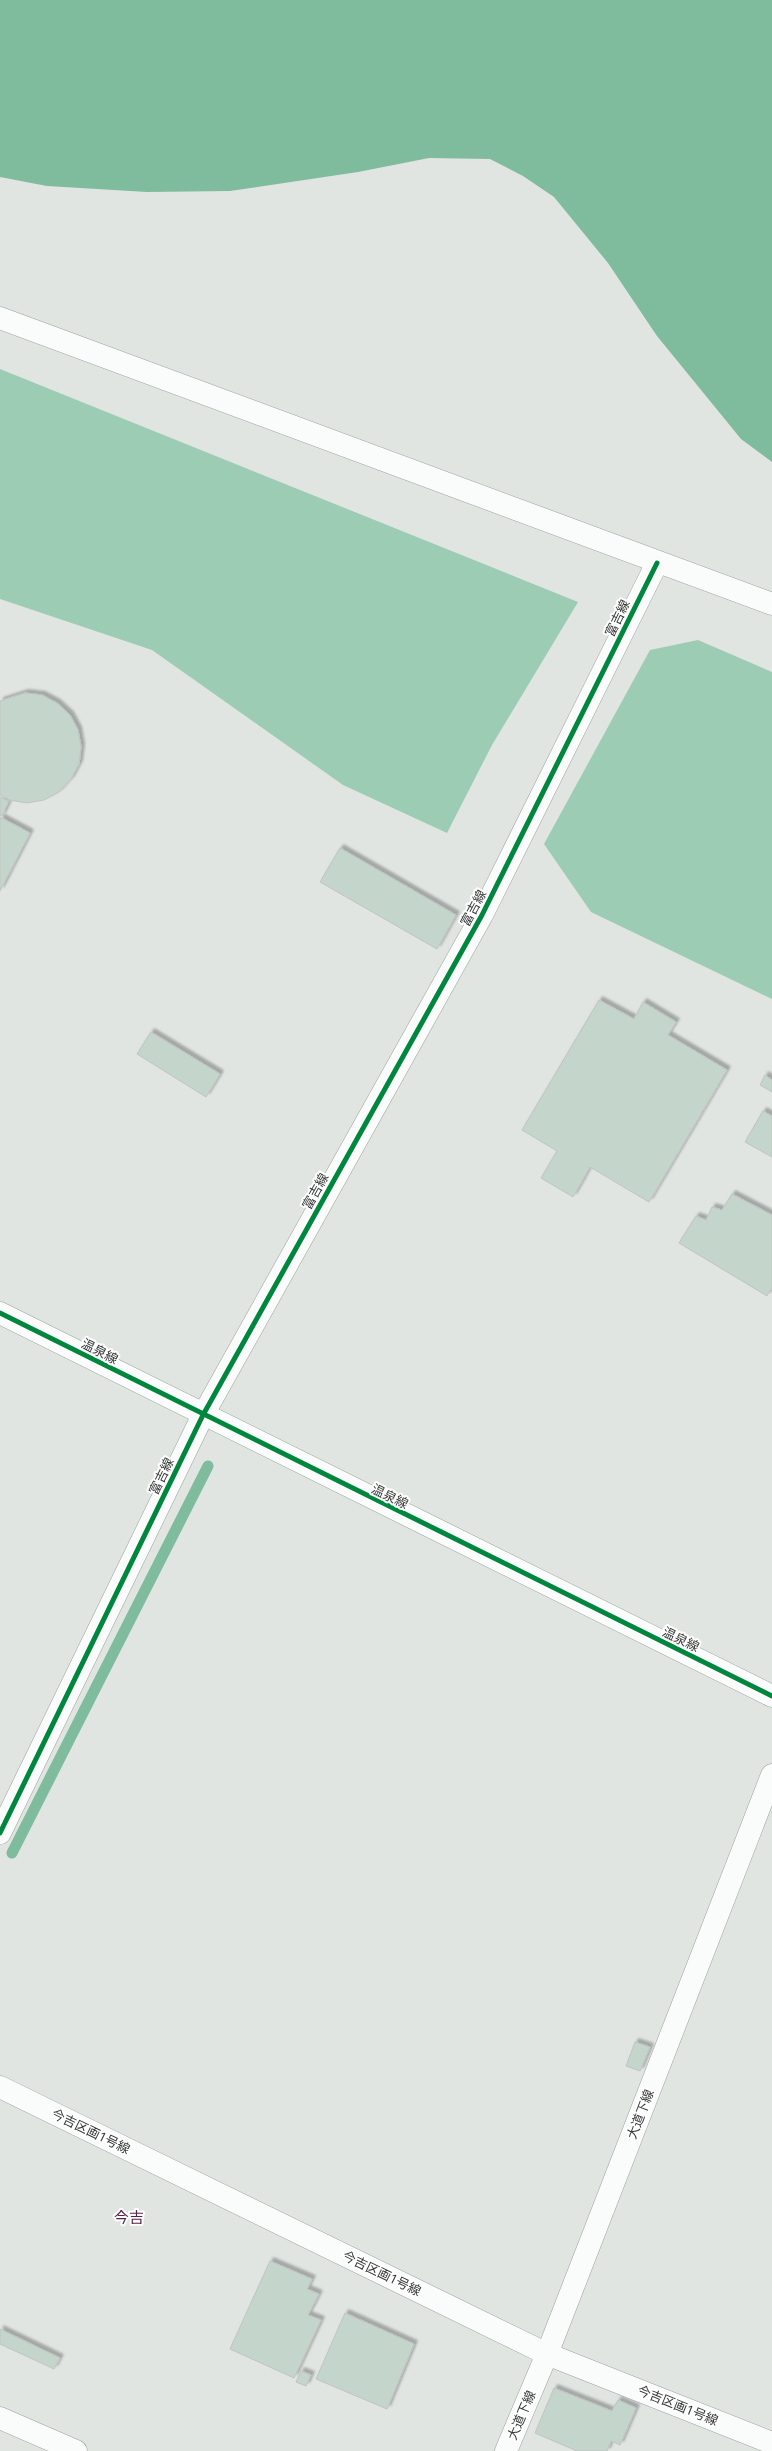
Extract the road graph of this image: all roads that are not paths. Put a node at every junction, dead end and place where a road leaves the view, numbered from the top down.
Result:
1 (0, 318) edge
2 (657, 563) junction
3 (772, 604) edge
4 (0, 1313) edge
5 (203, 1415) junction
6 (772, 1696) edge
7 (772, 1775) edge
8 (0, 1833) edge
9 (0, 2087) edge
10 (547, 2354) junction
11 (0, 2418) edge
12 (772, 2443) edge
13 (76, 2451) edge
14 (506, 2451) edge

1 - 2 street
2 - 3 street
2 - 5 street, 富吉線
4 - 5 street, 温泉線
5 - 6 street, 温泉線
5 - 8 street, 富吉線
7 - 10 street, 大道下線
9 - 10 street, 今吉区画1号線
10 - 12 street, 今吉区画1号線
10 - 14 street, 大道下線
11 - 13 street

